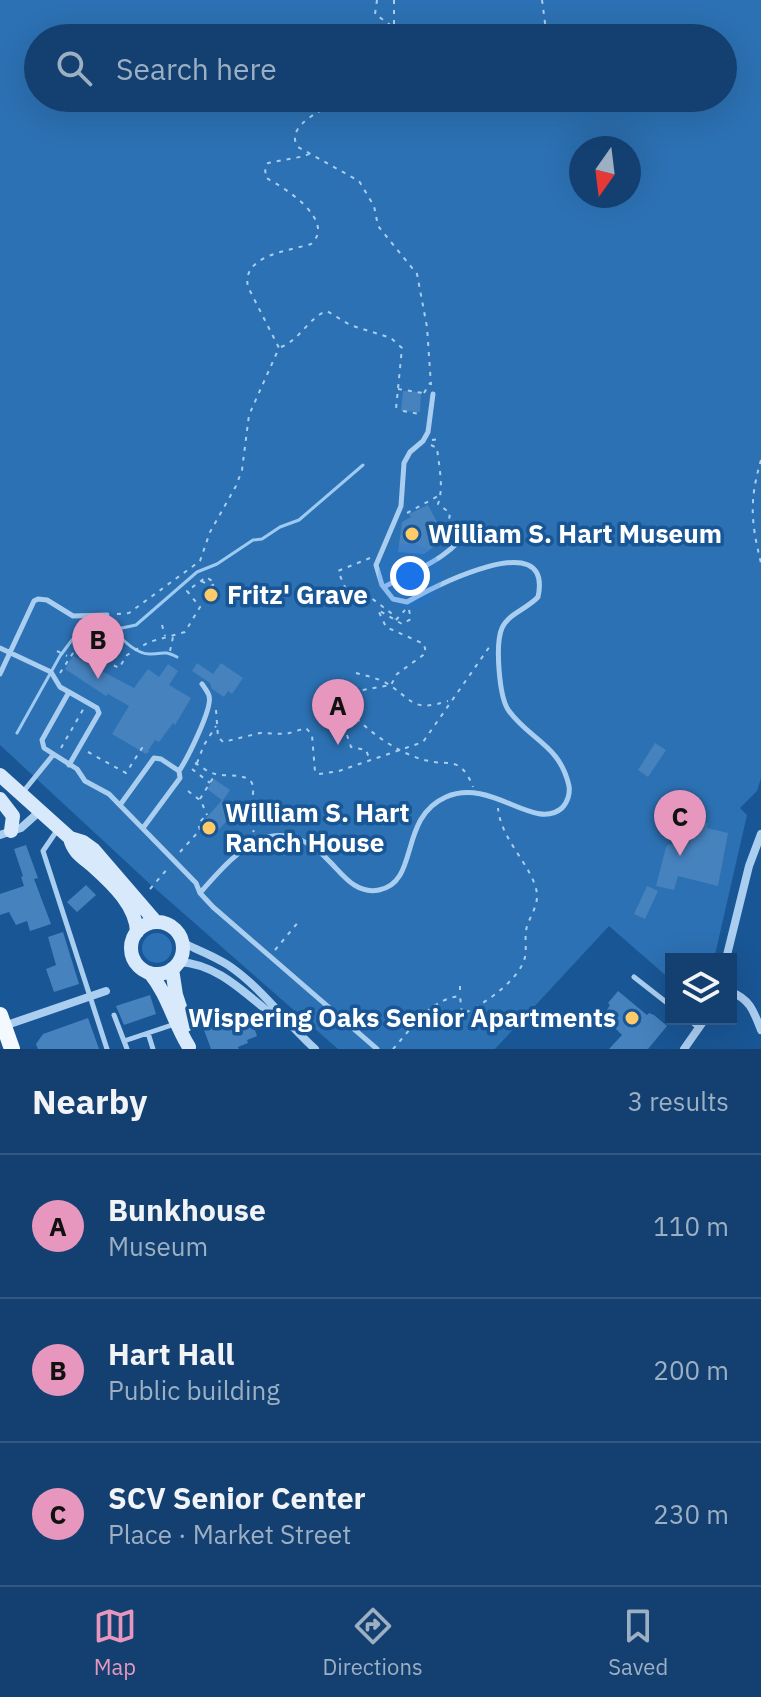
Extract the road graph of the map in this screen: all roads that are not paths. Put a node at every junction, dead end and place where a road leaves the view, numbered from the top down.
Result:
1 (433, 394) road end
2 (468, 527) dead end
3 (384, 587) junction
4 (107, 615) road end
5 (0, 648) edge
6 (9, 653) junction
7 (0, 674) edge
8 (202, 684) dead end
9 (69, 692) junction
10 (51, 754) junction
11 (69, 765) junction
12 (179, 771) junction
13 (0, 775) edge
14 (21, 794) junction
15 (0, 799) edge
16 (120, 805) junction
17 (40, 811) junction
18 (143, 828) junction
19 (6, 833) edge
20 (64, 833) junction
21 (761, 834) edge
22 (200, 893) junction
23 (156, 922) junction
24 (137, 932) junction
25 (183, 943) junction
26 (727, 953) edge
27 (176, 966) junction
28 (150, 973) junction
29 (634, 977) dead end
30 (106, 991) dead end
31 (737, 995) edge
32 (90, 996) junction
33 (665, 1001) edge
34 (114, 1015) dead end
35 (2, 1020) edge
36 (176, 1024) junction
37 (695, 1025) edge
38 (701, 1025) edge
39 (699, 1028) junction
40 (761, 1030) edge
41 (148, 1033) junction
42 (298, 1033) junction
43 (124, 1041) junction
44 (190, 1048) edge
45 (12, 1049) edge
46 (107, 1049) edge
47 (127, 1049) edge
48 (153, 1049) edge
49 (315, 1049) edge
50 (377, 1049) edge
51 (684, 1049) edge

1 - 3 lane
2 - 3 lane
3 - 22 lane
4 - 6 lane
5 - 6 lane
6 - 7 lane
6 - 9 lane
8 - 12 lane
9 - 10 lane
9 - 11 lane
10 - 11 lane
10 - 14 lane
11 - 16 lane
12 - 16 lane
12 - 18 lane
13 - 14 street
14 - 17 street
15 - 19 street
16 - 18 lane
17 - 19 street
17 - 20 street
18 - 22 lane
20 - 23 street
20 - 24 street
20 - 32 lane
21 - 26 street
22 - 50 lane
23 - 24 street
23 - 25 street
24 - 28 street
25 - 27 street
25 - 42 street
27 - 28 street
27 - 42 street
27 - 44 street
28 - 36 street
29 - 33 lane
30 - 32 street
31 - 40 street
32 - 35 street
32 - 46 lane
34 - 43 lane
35 - 45 main road
36 - 41 lane
36 - 44 street
37 - 39 lane
38 - 39 street
39 - 51 street
41 - 43 lane
41 - 48 lane
42 - 49 street
43 - 47 lane

